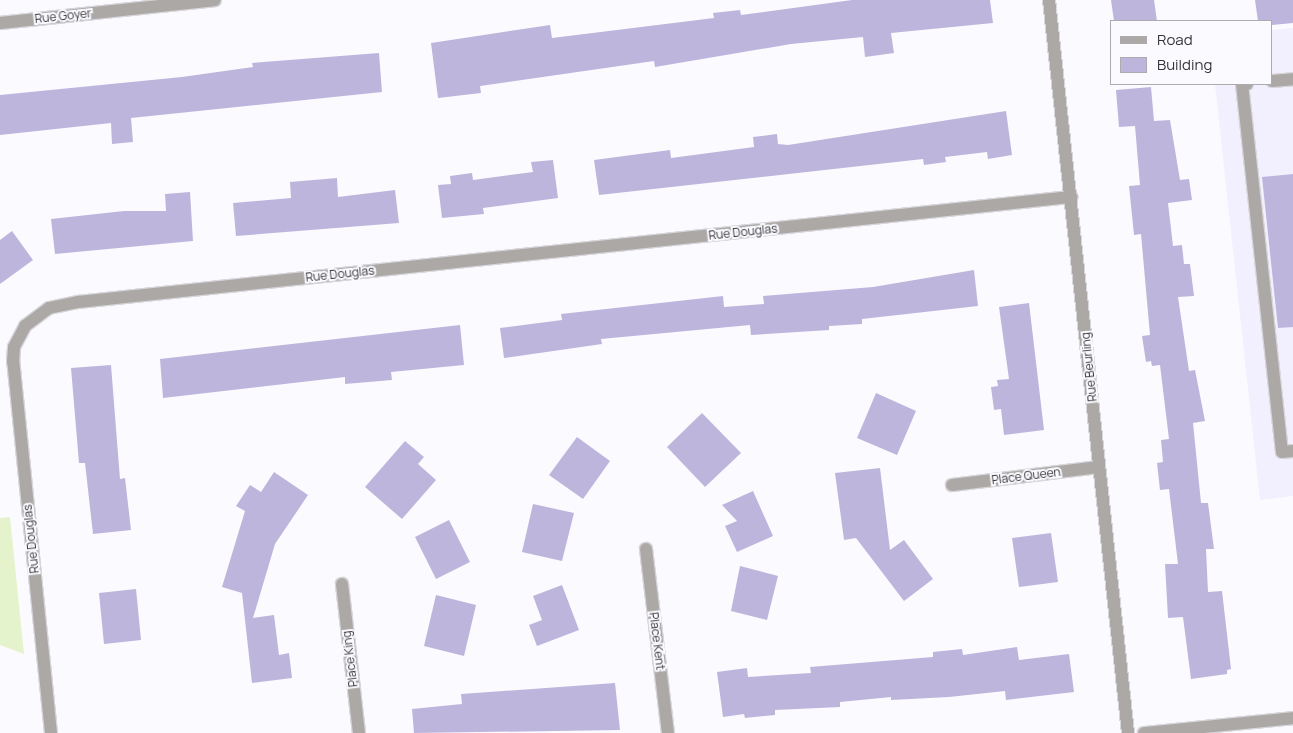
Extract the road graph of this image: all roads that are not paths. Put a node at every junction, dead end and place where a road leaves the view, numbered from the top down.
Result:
1 (215, 0) edge
2 (1049, 0) edge
3 (0, 23) edge
4 (1293, 78) edge
5 (1273, 81) edge
6 (1242, 85) edge
7 (1071, 197) junction
8 (1293, 451) edge
9 (1099, 467) junction
10 (952, 485) dead end
11 (646, 549) dead end
12 (342, 584) dead end
13 (1293, 718) edge
14 (51, 733) edge
15 (359, 733) edge
16 (668, 733) edge
17 (1128, 733) edge
18 (1144, 733) edge

1 - 3 street, Rue Goyer
2 - 7 street, Rue Beurling
4 - 5 street
6 - 8 street
7 - 9 street, Rue Beurling
7 - 14 street, Rue Douglas
9 - 10 street, Place Queen
9 - 17 street, Rue Beurling
11 - 16 street, Place Kent
12 - 15 street, Place King
13 - 18 street

